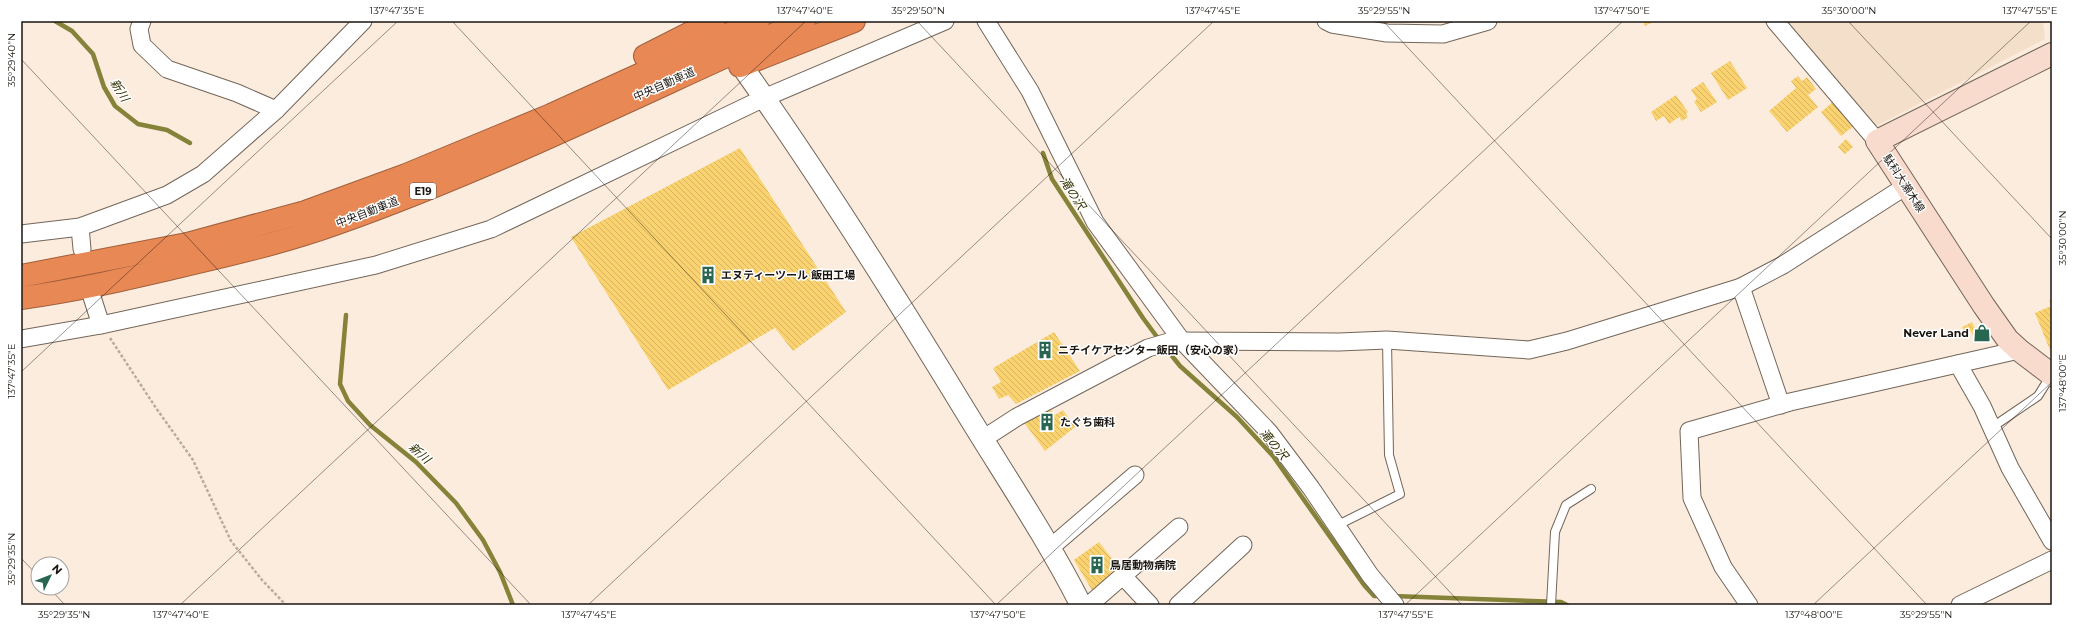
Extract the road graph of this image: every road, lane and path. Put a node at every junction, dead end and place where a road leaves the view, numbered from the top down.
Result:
1 (142, 21) edge
2 (363, 21) edge
3 (714, 21) edge
4 (758, 21) edge
5 (804, 21) edge
6 (854, 21) edge
7 (945, 21) edge
8 (986, 21) edge
9 (1326, 21) edge
10 (1488, 21) edge
11 (1774, 21) edge
12 (2052, 54) edge
13 (746, 72) dead end
14 (764, 98) junction
15 (276, 110) junction
16 (1877, 141) junction
17 (502, 157) junction
18 (406, 175) junction
19 (1906, 186) junction
20 (80, 227) junction
21 (21, 234) edge
22 (82, 249) dead end
23 (21, 276) edge
24 (1741, 287) junction
25 (21, 298) edge
26 (92, 298) dead end
27 (101, 324) junction
28 (21, 339) edge
29 (1387, 340) junction
30 (1177, 341) junction
31 (2019, 350) junction
32 (1958, 364) junction
33 (2052, 375) edge
34 (1781, 404) junction
35 (1991, 428) junction
36 (983, 439) junction
37 (1134, 475) dead end
38 (1591, 489) dead end
39 (1336, 526) junction
40 (1179, 527) dead end
41 (2052, 541) edge
42 (1243, 545) dead end
43 (1050, 548) junction
44 (2052, 560) edge
45 (1123, 576) junction
46 (1393, 604) edge
47 (286, 605) edge
48 (1081, 605) edge
49 (1089, 605) edge
50 (1150, 605) edge
51 (1178, 605) edge
52 (1551, 605) edge
53 (1749, 605) edge
54 (1960, 605) edge

1 - 15 street
2 - 15 street
3 - 18 highway
4 - 18 highway, 中央自動車道 / E19
5 - 17 highway, 中央自動車道 / E19
6 - 17 highway
7 - 14 street
8 - 30 street
9 - 10 street
11 - 16 street
12 - 16 main road, 駄科大瀬木線
13 - 14 street
14 - 27 street
14 - 36 street
15 - 20 street
16 - 19 main road, 駄科大瀬木線
17 - 25 highway, 中央自動車道 / E19
18 - 23 highway, 中央自動車道 / E19
19 - 24 street
19 - 31 main road, 駄科大瀬木線
20 - 21 street
20 - 22 street
24 - 29 street
24 - 34 street
26 - 27 street
27 - 28 street
27 - 47 path
29 - 30 street
29 - 39 lane
30 - 36 street
30 - 39 street
31 - 32 street
31 - 33 main road, 駄科大瀬木線
32 - 34 street
32 - 35 street
33 - 35 lane
34 - 53 street
35 - 41 street
36 - 43 street
37 - 43 street
38 - 52 lane
39 - 46 street
40 - 45 street
42 - 51 street
43 - 48 street
44 - 54 street
45 - 49 street
45 - 50 street

